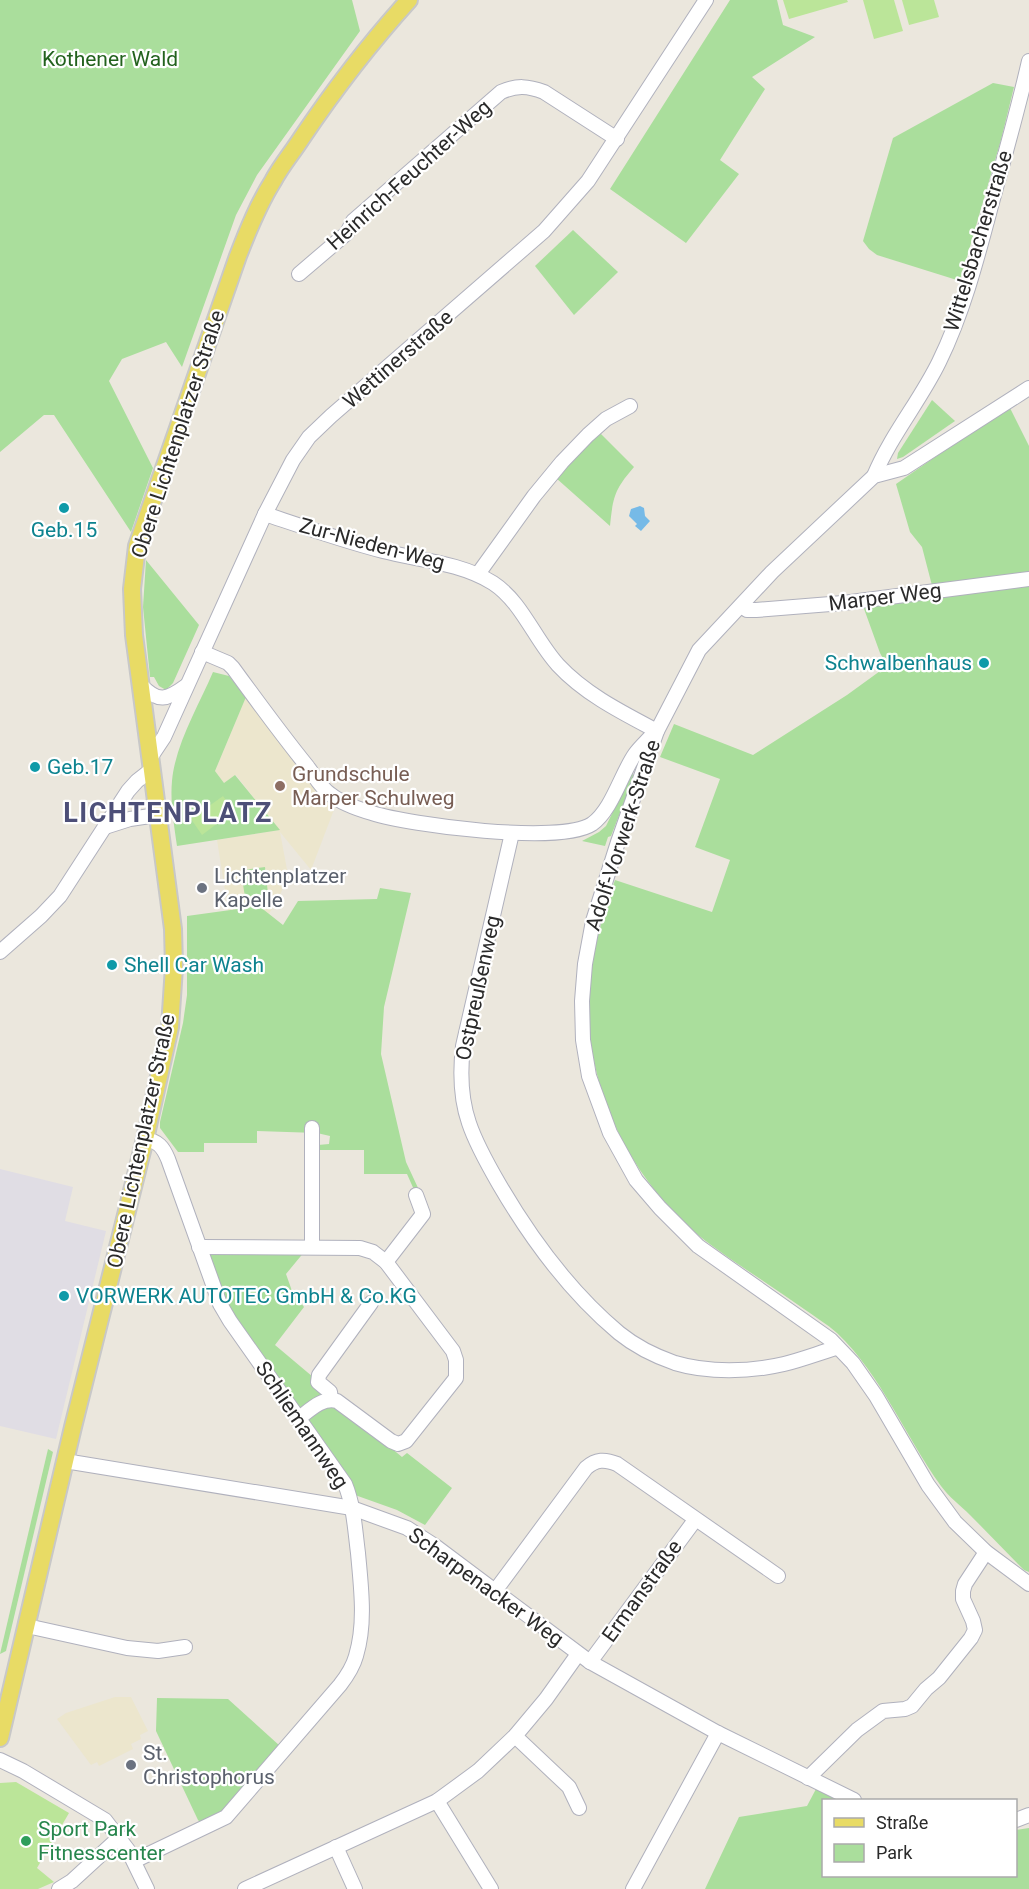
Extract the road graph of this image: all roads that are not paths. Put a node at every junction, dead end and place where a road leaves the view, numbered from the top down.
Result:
1 (409, 0) edge
2 (706, 0) edge
3 (1029, 61) edge
4 (617, 139) junction
5 (299, 274) dead end
6 (1029, 388) edge
7 (630, 406) dead end
8 (874, 476) junction
9 (265, 514) junction
10 (478, 574) junction
11 (1029, 579) edge
12 (741, 606) junction
13 (202, 652) junction
14 (141, 685) junction
15 (187, 685) junction
16 (657, 730) junction
17 (151, 764) junction
18 (157, 815) junction
19 (105, 827) junction
20 (512, 833) junction
21 (0, 952) edge
22 (317, 1136) dead end
23 (145, 1139) junction
24 (416, 1195) dead end
25 (200, 1247) junction
26 (312, 1247) junction
27 (386, 1262) junction
28 (371, 1303) dead end
29 (836, 1348) junction
30 (331, 1399) junction
31 (298, 1419) junction
32 (65, 1461) junction
33 (352, 1508) junction
34 (695, 1520) junction
35 (986, 1552) junction
36 (778, 1576) dead end
37 (1029, 1584) edge
38 (495, 1592) junction
39 (27, 1626) junction
40 (184, 1647) dead end
41 (584, 1658) junction
42 (718, 1733) junction
43 (515, 1737) junction
44 (0, 1738) edge
45 (0, 1760) edge
46 (808, 1778) junction
47 (852, 1799) edge
48 (437, 1801) junction
49 (579, 1808) dead end
50 (120, 1838) junction
51 (336, 1847) junction
52 (134, 1861) junction
53 (59, 1889) edge
54 (147, 1889) edge
55 (245, 1889) edge
56 (355, 1889) edge
57 (490, 1889) edge
58 (633, 1889) edge

1 - 14 main road, Obere Lichtenplatzer Straße
2 - 4 street, Wettinerstraße
3 - 8 street, Wittelsbacherstraße
4 - 5 street, Heinrich-Feuchter-Weg
4 - 9 street, Wettinerstraße
6 - 8 street, Adolf-Vorwerk-Straße
7 - 10 street
8 - 12 street, Adolf-Vorwerk-Straße
9 - 10 street, Zur-Nieden-Weg
9 - 13 street, Wettinerstraße
10 - 16 street, Zur-Nieden-Weg
11 - 12 street, Marper Weg
12 - 16 street, Adolf-Vorwerk-Straße
13 - 15 street, Wettinerstraße
13 - 20 street
14 - 15 street
14 - 17 main road, Obere Lichtenplatzer Straße
15 - 17 street, Wettinerstraße
16 - 20 street
16 - 29 street, Adolf-Vorwerk-Straße
17 - 18 main road, Obere Lichtenplatzer Straße
17 - 19 street, Wettinerstraße
18 - 19 street
18 - 23 main road, Obere Lichtenplatzer Straße
19 - 21 street, Wettinerstraße
20 - 29 street, Ostpreußenweg
22 - 26 street
23 - 25 street, Schliemannweg
23 - 32 main road, Obere Lichtenplatzer Straße
24 - 27 street
25 - 26 street
25 - 31 street, Schliemannweg
26 - 27 street
27 - 30 street
28 - 30 street
29 - 35 street, Adolf-Vorwerk-Straße
30 - 31 street
31 - 33 street, Schliemannweg
32 - 33 street, Scharpenacker Weg
32 - 39 main road, Obere Lichtenplatzer Straße
33 - 38 street, Scharpenacker Weg
33 - 52 street, Schliemannweg
34 - 36 street
34 - 38 street
34 - 41 street, Ermanstraße
35 - 37 street, Adolf-Vorwerk-Straße
35 - 46 street
38 - 41 street, Scharpenacker Weg
39 - 40 street
39 - 44 main road, Obere Lichtenplatzer Straße
41 - 42 street, Scharpenacker Weg
41 - 43 street, Ermanstraße
42 - 46 street, Scharpenacker Weg
42 - 58 street
43 - 48 street, Ermanstraße
43 - 49 street
45 - 50 street
46 - 47 street, Scharpenacker Weg
48 - 51 street, Ermanstraße
48 - 57 street
50 - 52 street
50 - 53 street
51 - 55 street, Ermanstraße
51 - 56 street
52 - 54 street

